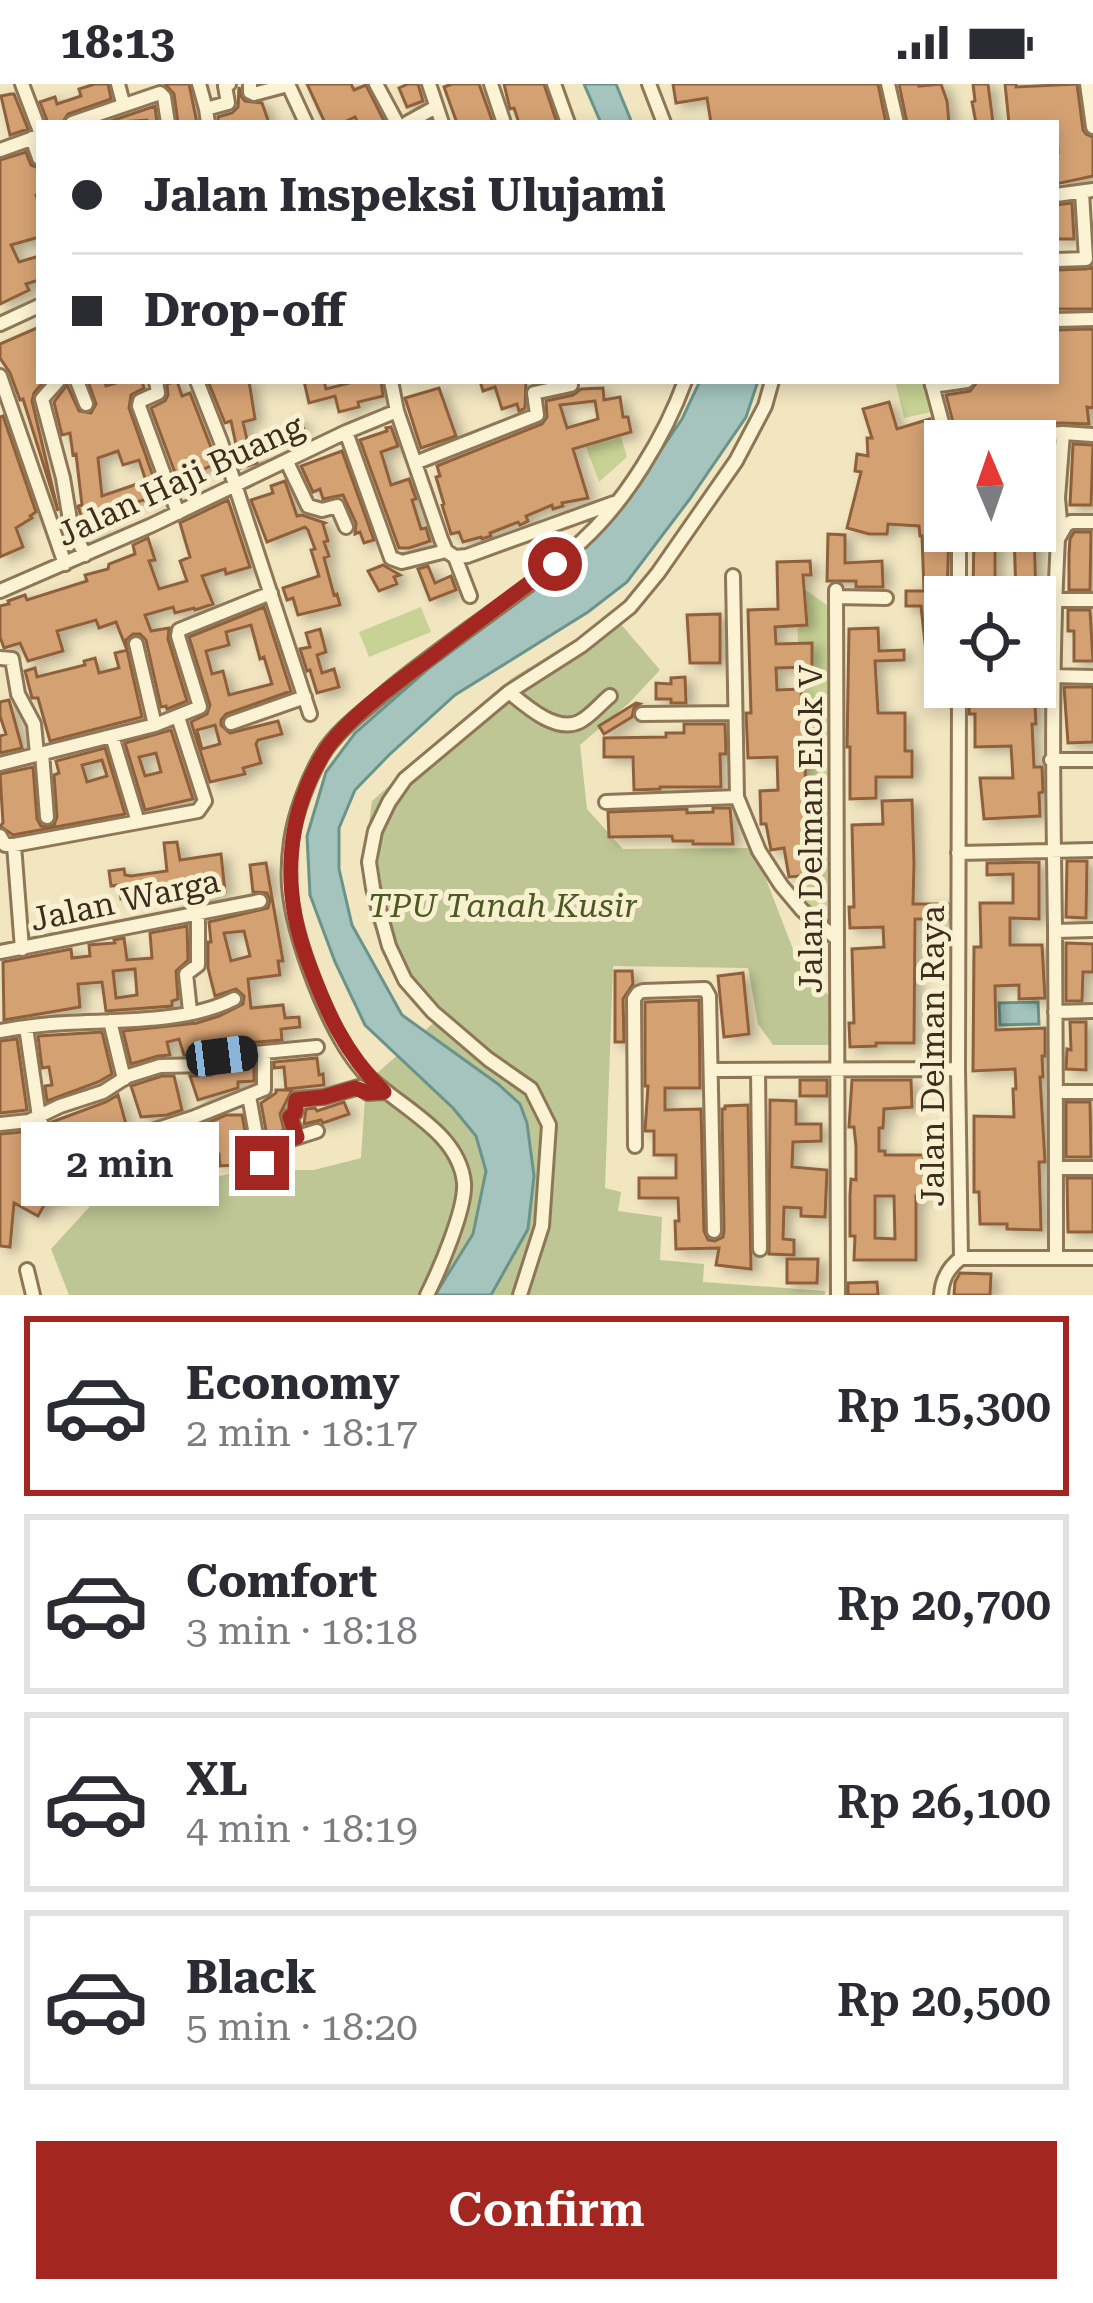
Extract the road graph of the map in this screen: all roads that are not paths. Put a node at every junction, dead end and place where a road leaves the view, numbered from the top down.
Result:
1 (22, 84) edge
2 (118, 84) edge
3 (200, 84) edge
4 (229, 84) edge
5 (250, 84) edge
6 (376, 84) edge
7 (429, 84) edge
8 (490, 84) edge
9 (554, 84) edge
10 (649, 84) edge
11 (889, 84) edge
12 (1087, 84) edge
13 (288, 85) edge
14 (150, 89) edge
15 (123, 104) junction
16 (436, 107) junction
17 (207, 116) edge
18 (80, 120) edge
19 (168, 120) edge
20 (305, 120) edge
21 (395, 120) edge
22 (412, 120) edge
23 (441, 120) edge
24 (503, 120) edge
25 (567, 120) edge
26 (663, 120) edge
27 (896, 120) edge
28 (1093, 127) edge
29 (36, 134) edge
30 (0, 151) edge
31 (1088, 191) edge
32 (1059, 260) edge
33 (36, 307) edge
34 (1093, 319) edge
35 (1059, 320) edge
36 (0, 324) edge
37 (0, 376) edge
38 (55, 384) edge
39 (77, 384) edge
40 (156, 384) edge
41 (197, 384) edge
42 (392, 384) edge
43 (684, 384) edge
44 (771, 384) edge
45 (932, 384) edge
46 (572, 385) dead end
47 (86, 404) dead end
48 (397, 411) junction
49 (942, 420) edge
50 (346, 432) junction
51 (1056, 434) edge
52 (1063, 434) junction
53 (1093, 435) edge
54 (286, 462) junction
55 (415, 463) junction
56 (236, 487) junction
57 (615, 503) junction
58 (178, 513) junction
59 (1093, 522) edge
60 (346, 527) dead end
61 (1060, 536) junction
62 (451, 554) junction
63 (85, 555) junction
64 (65, 564) junction
65 (733, 576) dead end
66 (1056, 587) edge
67 (0, 591) edge
68 (271, 593) junction
69 (470, 596) dead end
70 (886, 598) dead end
71 (1056, 600) edge
72 (1093, 600) edge
73 (136, 644) dead end
74 (0, 658) edge
75 (1056, 676) edge
76 (1093, 676) edge
77 (509, 692) junction
78 (610, 696) dead end
79 (305, 697) junction
80 (959, 708) edge
81 (1052, 708) edge
82 (734, 713) junction
83 (310, 714) dead end
84 (642, 714) dead end
85 (178, 717) junction
86 (231, 723) dead end
87 (155, 725) junction
88 (112, 736) junction
89 (40, 753) junction
90 (1051, 760) junction
91 (1093, 760) edge
92 (0, 764) edge
93 (737, 797) junction
94 (606, 802) dead end
95 (47, 818) dead end
96 (138, 821) junction
97 (6, 842) edge
98 (1093, 850) edge
99 (1053, 851) junction
100 (958, 854) junction
101 (260, 901) dead end
102 (198, 911) junction
103 (1093, 930) edge
104 (1055, 931) junction
105 (837, 939) junction
106 (22, 949) junction
107 (0, 952) edge
108 (234, 999) dead end
109 (190, 1012) junction
110 (1055, 1012) junction
111 (1093, 1012) edge
112 (110, 1022) junction
113 (26, 1027) junction
114 (0, 1031) edge
115 (316, 1047) dead end
116 (264, 1052) junction
117 (838, 1068) junction
118 (958, 1069) junction
119 (711, 1070) junction
120 (758, 1070) junction
121 (124, 1079) junction
122 (384, 1092) junction
123 (1056, 1092) junction
124 (1093, 1092) edge
125 (250, 1096) junction
126 (39, 1118) junction
127 (192, 1118) junction
128 (0, 1124) edge
129 (316, 1131) dead end
130 (297, 1137) junction
131 (135, 1138) junction
132 (635, 1146) dead end
133 (1056, 1168) junction
134 (1093, 1168) edge
135 (210, 1169) dead end
136 (142, 1177) dead end
137 (714, 1231) dead end
138 (760, 1249) dead end
139 (961, 1258) junction
140 (1056, 1258) junction
141 (1093, 1258) edge
142 (27, 1270) dead end
143 (33, 1295) edge
144 (427, 1295) edge
145 (520, 1295) edge
146 (838, 1295) edge
147 (941, 1295) edge

1 - 29 street
2 - 15 street
3 - 17 street
4 - 17 street
5 - 13 street
6 - 21 street
7 - 16 street
8 - 24 street
9 - 25 street
10 - 26 street
11 - 27 street
12 - 28 street
13 - 20 street
14 - 15 street
14 - 19 street
15 - 18 street
16 - 22 street
16 - 23 street
29 - 30 street
31 - 32 street
33 - 36 street
34 - 35 street
37 - 64 street
38 - 63 street
39 - 47 street
40 - 58 street
41 - 56 street
42 - 48 street
43 - 57 street
44 - 77 street
45 - 49 street
46 - 55 street
48 - 50 street, Jalan Haji Buang
48 - 55 street
50 - 54 street, Jalan Haji Buang
50 - 62 street
51 - 52 street
52 - 53 street
52 - 61 street
54 - 56 street, Jalan Haji Buang
54 - 60 street
55 - 62 street
56 - 58 street, Jalan Haji Buang
56 - 68 street
57 - 62 street
57 - 122 street
58 - 63 street, Jalan Haji Buang
59 - 61 street
61 - 66 street
62 - 69 street
63 - 64 street, Jalan Haji Buang
64 - 67 street, Jalan Haji Buang
65 - 82 street
68 - 79 street
68 - 85 street
70 - 105 street, Jalan Delman Elok V
71 - 72 street
73 - 87 street
74 - 89 street
75 - 76 street
77 - 78 street
77 - 145 street
79 - 83 street
79 - 86 street
80 - 100 street, Jalan Delman Raya
81 - 90 street
82 - 84 street
82 - 93 street
85 - 87 street
85 - 96 street
87 - 88 street
88 - 89 street
88 - 96 street
89 - 92 street
89 - 95 street
90 - 91 street
90 - 99 street
93 - 94 street
93 - 105 street
96 - 97 street
97 - 106 street
98 - 99 street
99 - 100 street
99 - 104 street
100 - 118 street, Jalan Delman Raya
101 - 102 street, Jalan Warga
102 - 106 street, Jalan Warga
102 - 109 street
103 - 104 street
104 - 110 street
105 - 117 street, Jalan Delman Elok V
106 - 107 street, Jalan Warga
108 - 109 street
109 - 112 street
110 - 111 street
110 - 123 street
112 - 113 street
112 - 121 street
113 - 114 street
113 - 126 street
115 - 116 street
116 - 121 street
116 - 125 street
117 - 118 street
117 - 120 street
117 - 146 street, Jalan Delman Elok V
118 - 139 street, Jalan Delman Raya
119 - 120 street
119 - 132 street
119 - 137 street
120 - 138 street
121 - 126 street
122 - 130 street
122 - 144 street
123 - 124 street
123 - 133 street
125 - 127 street
125 - 130 street
126 - 128 street
126 - 131 street
127 - 131 street
127 - 135 street
129 - 130 street
131 - 136 street
133 - 134 street
133 - 140 street
139 - 140 street
139 - 147 street
140 - 141 street
142 - 143 street

